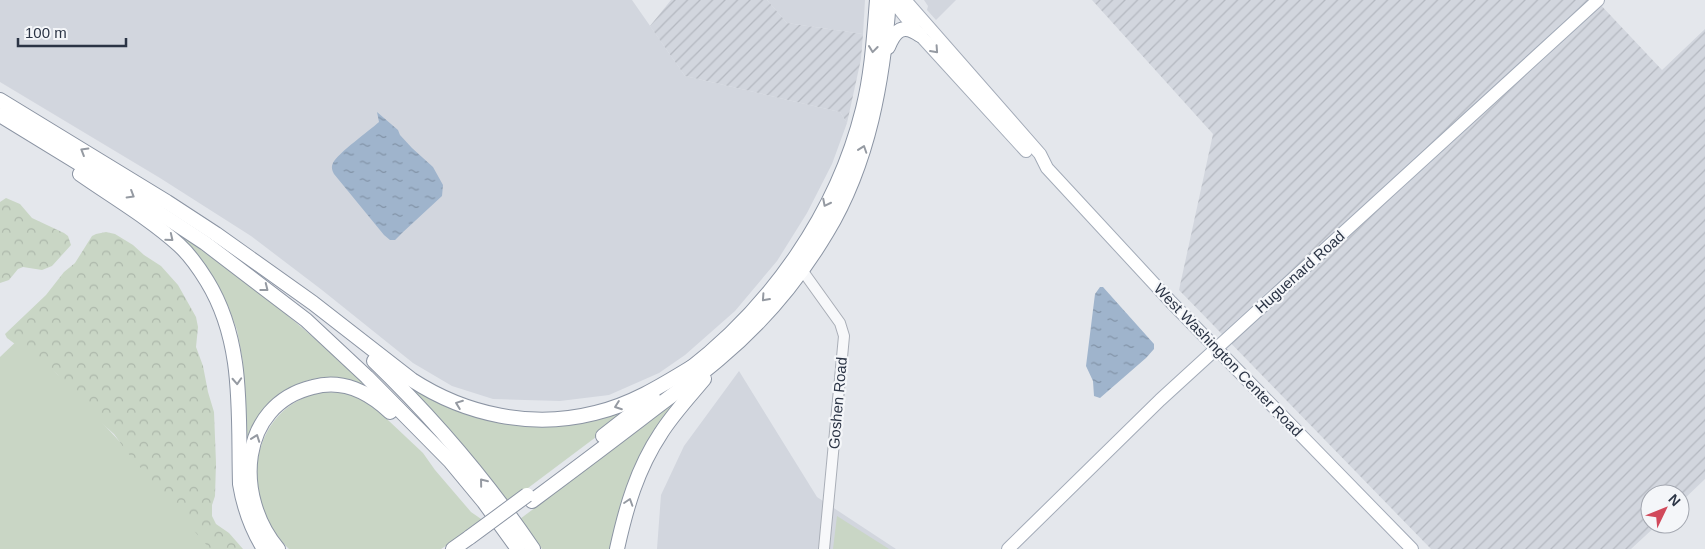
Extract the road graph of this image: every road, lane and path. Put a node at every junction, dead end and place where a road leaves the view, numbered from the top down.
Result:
1 (877, 0) edge
2 (890, 0) edge
3 (905, 0) edge
4 (1598, 0) edge
5 (920, 35) junction
6 (884, 57) junction
7 (0, 100) edge
8 (0, 115) edge
9 (0, 122) edge
10 (1047, 168) junction
11 (802, 270) junction
12 (285, 284) junction
13 (1216, 348) junction
14 (719, 359) junction
15 (692, 367) junction
16 (450, 461) junction
17 (530, 498) junction
18 (471, 543) edge
19 (264, 549) edge
20 (278, 549) edge
21 (453, 549) edge
22 (518, 549) edge
23 (533, 549) edge
24 (617, 549) edge
25 (824, 549) edge
26 (1008, 549) edge
27 (1412, 549) edge

1 -> 15 highway
2 - 5 main road, West Washington Center Road
2 - 6 highway
3 - 10 main road, West Washington Center Road
4 - 13 main road, Huguenard Road
5 - 6 highway
5 -> 10 main road, West Washington Center Road
11 -> 6 highway
12 -> 7 highway
8 -> 16 highway
9 -> 19 highway
10 - 13 main road, West Washington Center Road
11 - 14 highway
11 - 25 street, Goshen Road
15 -> 12 highway
23 -> 12 highway
13 - 26 main road, Huguenard Road
13 - 27 main road, West Washington Center Road
14 - 17 highway
24 -> 14 highway
15 - 17 highway
20 -> 16 highway
16 - 22 highway
17 - 18 highway, bridge
18 - 21 highway

